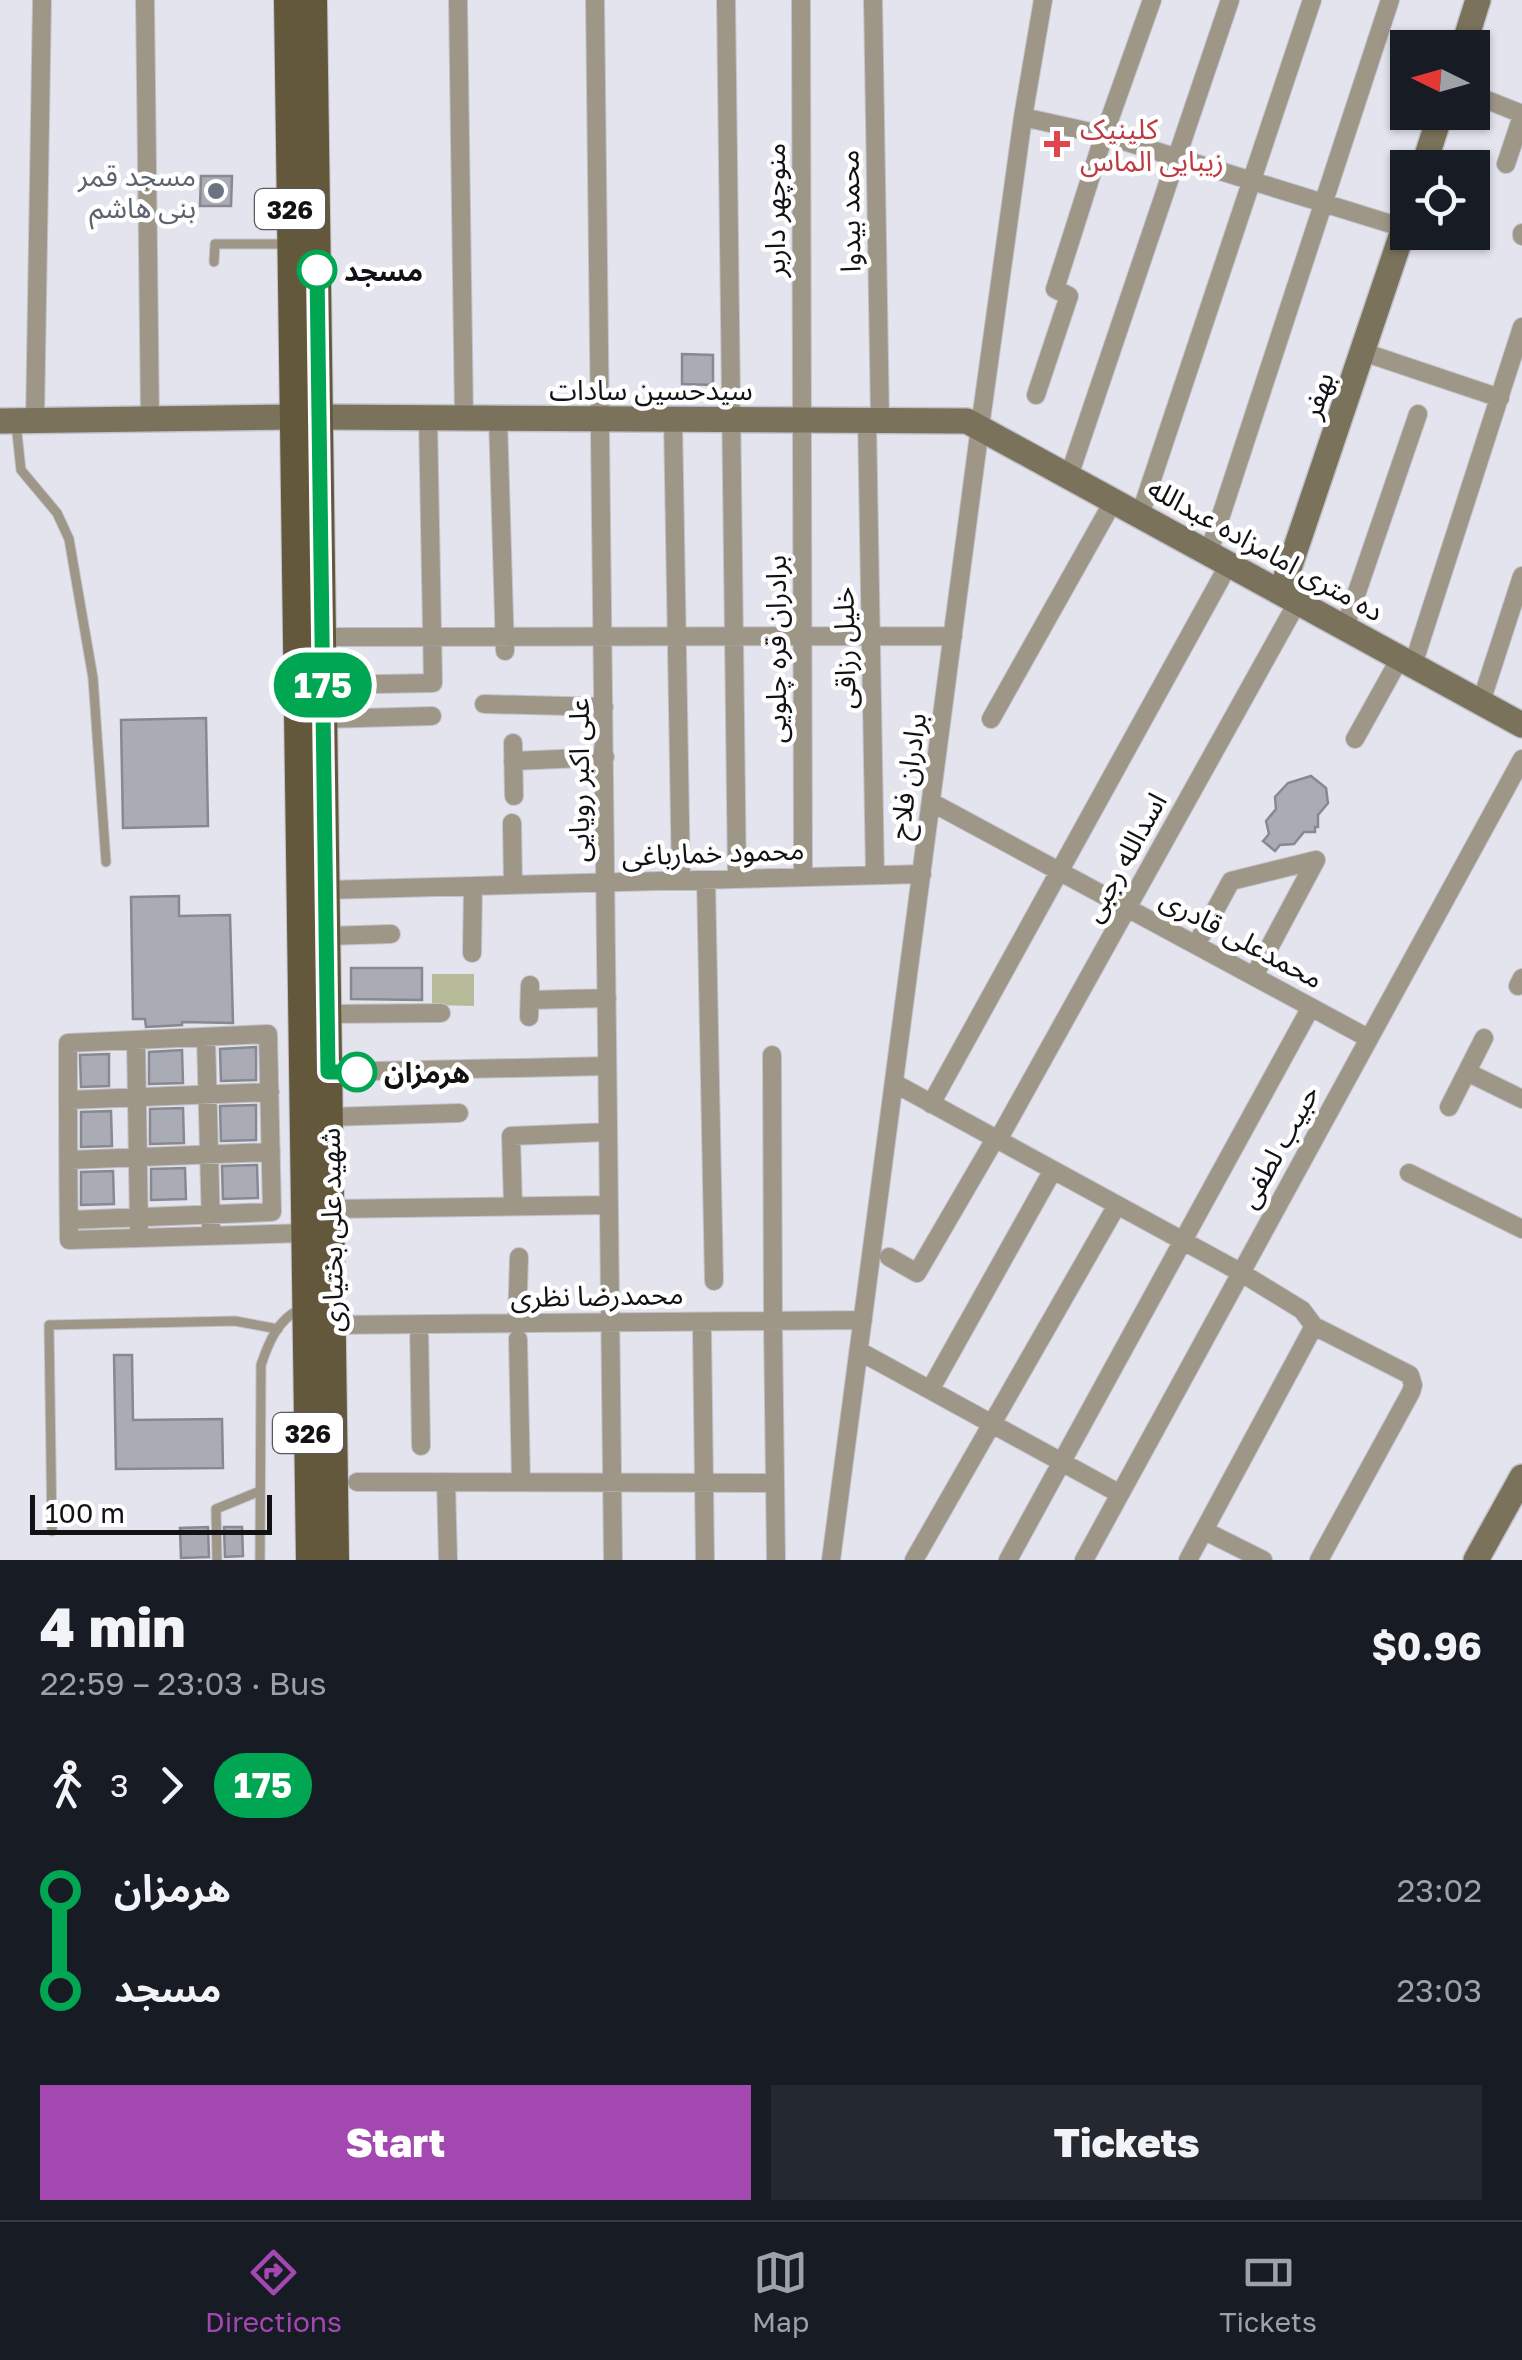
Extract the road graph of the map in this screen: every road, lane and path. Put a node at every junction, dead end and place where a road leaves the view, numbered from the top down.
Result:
1 (42, 0) edge
2 (144, 0) edge
3 (288, 0) edge
4 (314, 0) edge
5 (458, 0) edge
6 (595, 0) edge
7 (726, 0) edge
8 (801, 0) edge
9 (873, 0) edge
10 (1043, 0) edge
11 (1152, 0) edge
12 (1230, 0) edge
13 (1312, 0) edge
14 (1390, 0) edge
15 (1478, 0) edge
16 (1468, 30) edge
17 (1490, 102) edge
18 (1522, 115) edge
19 (1023, 117) junction
20 (1104, 134) junction
21 (1178, 157) junction
22 (1506, 164) dead end
23 (1251, 180) junction
24 (1322, 202) junction
25 (1390, 218) edge
26 (291, 244) junction
27 (1397, 250) edge
28 (214, 262) dead end
29 (1522, 327) edge
30 (1363, 352) junction
31 (1036, 395) dead end
32 (1500, 398) junction
33 (1418, 414) dead end
34 (307, 417) junction
35 (428, 418) junction
36 (464, 418) junction
37 (498, 418) junction
38 (150, 419) junction
39 (602, 419) junction
40 (673, 419) junction
41 (730, 420) junction
42 (802, 420) junction
43 (873, 420) junction
44 (17, 421) edge
45 (980, 427) junction
46 (1070, 476) junction
47 (308, 488) junction
48 (1114, 500) junction
49 (1140, 515) junction
50 (1219, 558) junction
51 (1522, 576) edge
52 (1290, 597) junction
53 (1345, 627) junction
54 (433, 636) junction
55 (604, 636) junction
56 (676, 636) junction
57 (734, 636) junction
58 (803, 636) junction
59 (871, 636) junction
60 (953, 636) junction
61 (322, 637) junction
62 (505, 644) junction
63 (1407, 661) junction
64 (323, 686) junction
65 (1481, 702) junction
66 (484, 704) dead end
67 (604, 707) junction
68 (432, 716) dead end
69 (324, 719) junction
70 (991, 719) dead end
71 (1522, 724) edge
72 (1355, 739) dead end
73 (605, 757) junction
74 (1522, 759) edge
75 (514, 796) dead end
76 (931, 802) junction
77 (512, 823) dead end
78 (106, 862) dead end
79 (1060, 872) junction
80 (922, 874) junction
81 (876, 875) junction
82 (803, 877) junction
83 (737, 879) junction
84 (681, 880) junction
85 (706, 880) junction
86 (606, 882) junction
87 (513, 885) junction
88 (474, 886) junction
89 (313, 890) junction
90 (1127, 908) junction
91 (392, 934) dead end
92 (327, 936) junction
93 (1196, 945) junction
94 (472, 953) dead end
95 (1254, 976) junction
96 (607, 998) junction
97 (530, 1000) dead end
98 (1311, 1007) junction
99 (442, 1013) dead end
100 (328, 1014) junction
101 (206, 1037) junction
102 (1368, 1038) junction
103 (1484, 1038) dead end
104 (136, 1040) junction
105 (772, 1056) dead end
106 (608, 1066) junction
107 (328, 1072) junction
108 (1467, 1072) junction
109 (894, 1084) junction
110 (270, 1092) junction
111 (208, 1094) junction
112 (137, 1098) junction
113 (1522, 1099) edge
114 (68, 1100) junction
115 (931, 1104) junction
116 (1450, 1106) dead end
117 (459, 1113) dead end
118 (329, 1118) junction
119 (608, 1132) junction
120 (997, 1139) junction
121 (272, 1152) junction
122 (210, 1154) junction
123 (139, 1158) junction
124 (69, 1160) junction
125 (1053, 1170) junction
126 (1409, 1173) dead end
127 (608, 1205) junction
128 (1117, 1205) junction
129 (513, 1206) junction
130 (330, 1209) junction
131 (211, 1215) junction
132 (139, 1217) junction
133 (68, 1220) junction
134 (1522, 1229) edge
135 (306, 1233) junction
136 (211, 1236) junction
137 (139, 1238) junction
138 (1183, 1241) junction
139 (519, 1257) dead end
140 (889, 1257) dead end
141 (1240, 1272) junction
142 (714, 1280) dead end
143 (306, 1307) junction
144 (862, 1320) junction
145 (610, 1322) junction
146 (773, 1323) junction
147 (418, 1324) junction
148 (332, 1325) junction
149 (1314, 1326) junction
150 (278, 1329) junction
151 (518, 1331) junction
152 (702, 1331) dead end
153 (858, 1350) junction
154 (930, 1390) junction
155 (992, 1424) junction
156 (420, 1446) dead end
157 (1062, 1463) junction
158 (1522, 1477) edge
159 (357, 1482) dead end
160 (446, 1482) junction
161 (522, 1482) junction
162 (611, 1482) junction
163 (704, 1483) junction
164 (775, 1483) junction
165 (260, 1491) junction
166 (1120, 1494) junction
167 (52, 1531) dead end
168 (1204, 1531) junction
169 (217, 1560) edge
170 (260, 1560) edge
171 (310, 1560) edge
172 (335, 1560) edge
173 (448, 1560) edge
174 (613, 1560) edge
175 (705, 1560) edge
176 (776, 1560) edge
177 (831, 1560) edge
178 (914, 1560) edge
179 (1008, 1560) edge
180 (1084, 1560) edge
181 (1188, 1560) edge
182 (1264, 1560) edge
183 (1319, 1560) edge
184 (1476, 1560) edge

1 - 44 street
2 - 38 street
3 - 26 main road, شهید علی بختیاری / 326
4 - 34 main road, شهید علی بختیاری / 326
5 - 36 street
6 - 39 street, علی اکبر رویایی
7 - 41 street
8 - 42 street, منوچهر داربر
9 - 43 street, محمد بیدوا
10 - 19 street, برادران فلاح
11 - 20 street
12 - 21 street
13 - 23 street
14 - 24 street
15 - 16 main road
17 - 18 street
18 - 22 street
19 - 20 street
19 - 45 street, برادران فلاح
20 - 21 street
20 - 31 street
21 - 23 street
21 - 46 street
23 - 24 street
23 - 49 street
24 - 25 street
24 - 50 street
26 - 28 lane
26 - 34 main road, شهید علی بختیاری / 326
27 - 30 main road, بهفر
29 - 32 street
30 - 32 street
30 - 52 main road, بهفر
32 - 63 street
33 - 53 street
34 - 35 main road, سیدحسین سادات
34 - 38 main road
34 - 47 main road, شهید علی بختیاری / 326
35 - 36 main road, سیدحسین سادات
35 - 54 street
36 - 37 main road, سیدحسین سادات
37 - 39 main road, سیدحسین سادات
37 - 62 street
38 - 44 main road
39 - 40 main road, سیدحسین سادات
39 - 55 street, علی اکبر رویایی
40 - 41 main road, سیدحسین سادات
40 - 56 street
41 - 42 main road, سیدحسین سادات
41 - 57 street
42 - 43 main road, سیدحسین سادات
42 - 58 street, برادران قره چلویی
43 - 45 main road, سیدحسین سادات
43 - 59 street, خلیل رزاقی
44 - 78 lane
45 - 46 main road, ده متری امامزاده عبدالله
45 - 60 street, برادران فلاح
46 - 48 main road, ده متری امامزاده عبدالله
47 - 61 main road, شهید علی بختیاری / 326
47 - 89 main road, شهید علی بختیاری / 326
48 - 49 main road, ده متری امامزاده عبدالله
48 - 70 street
49 - 50 main road, ده متری امامزاده عبدالله
50 - 52 main road, ده متری امامزاده عبدالله
50 - 79 street
51 - 65 street
52 - 53 main road, ده متری امامزاده عبدالله
52 - 90 street, اسدالله رجبی
53 - 63 main road, ده متری امامزاده عبدالله
54 - 61 street
54 - 62 street
54 - 64 street
55 - 56 street
55 - 62 street
55 - 67 street, علی اکبر رویایی
56 - 57 street
56 - 84 street
57 - 58 street
57 - 83 street
58 - 59 street
58 - 82 street, برادران قره چلویی
59 - 60 street
59 - 81 street, خلیل رزاقی
60 - 76 street, برادران فلاح
61 - 64 main road, شهید علی بختیاری / 326
63 - 65 main road, ده متری امامزاده عبدالله
63 - 72 street
64 - 69 main road, شهید علی بختیاری / 326
65 - 71 main road, ده متری امامزاده عبدالله
66 - 67 street
67 - 73 street, علی اکبر رویایی
68 - 69 street
69 - 89 main road, شهید علی بختیاری / 326
73 - 75 street
73 - 86 street, علی اکبر رویایی
74 - 102 street, حبیب لطفی
76 - 79 street, محمدعلی قادری
76 - 80 street, برادران فلاح
77 - 87 street
79 - 90 street, محمدعلی قادری
79 - 115 street
80 - 81 street, محمود خمارباغی
80 - 109 street, برادران فلاح
81 - 82 street, محمود خمارباغی
82 - 83 street, محمود خمارباغی
83 - 85 street, محمود خمارباغی
84 - 85 street, محمود خمارباغی
84 - 86 street, محمود خمارباغی
85 - 142 street
86 - 87 street, محمود خمارباغی
86 - 96 street, علی اکبر رویایی
87 - 88 street, محمود خمارباغی
88 - 89 street, محمود خمارباغی
88 - 94 street
89 - 92 main road, شهید علی بختیاری / 326
89 - 135 main road, شهید علی بختیاری / 326
90 - 93 street, محمدعلی قادری
90 - 120 street, اسدالله رجبی
91 - 92 street
92 - 100 main road, شهید علی بختیاری / 326
93 - 95 street, محمدعلی قادری
93 - 95 street
95 - 98 street, محمدعلی قادری
96 - 97 street
96 - 106 street, علی اکبر رویایی
98 - 102 street, محمدعلی قادری
98 - 138 street
99 - 100 street
100 - 107 main road, شهید علی بختیاری / 326
101 - 104 street
101 - 110 street
101 - 111 street
102 - 141 street, حبیب لطفی
103 - 108 street
104 - 112 street
104 - 114 street
105 - 146 street
106 - 107 street
106 - 119 street, علی اکبر رویایی
107 - 118 main road, شهید علی بختیاری / 326
108 - 113 street
108 - 116 street
109 - 115 street
109 - 144 street, برادران فلاح
110 - 111 street
110 - 121 street
111 - 112 street
111 - 122 street
112 - 114 street
112 - 123 street
114 - 124 street
115 - 120 street
117 - 118 street
118 - 130 main road, شهید علی بختیاری / 326
119 - 127 street, علی اکبر رویایی
119 - 129 street
120 - 125 street
120 - 140 street, اسدالله رجبی
121 - 122 street
121 - 131 street
122 - 123 street
122 - 131 street
123 - 124 street
123 - 132 street
124 - 133 street
125 - 128 street
125 - 154 street
126 - 134 street
127 - 129 street
127 - 145 street, علی اکبر رویایی
128 - 138 street
128 - 155 street
129 - 130 street
130 - 148 main road, شهید علی بختیاری / 326
131 - 132 street
131 - 136 street
132 - 133 street
132 - 137 street
133 - 137 street
135 - 136 street
135 - 143 main road, شهید علی بختیاری / 326
136 - 137 street
138 - 141 street
138 - 157 street
139 - 151 street
141 - 149 street
141 - 166 street, حبیب لطفی
143 - 150 lane
143 - 171 main road, 326
144 - 146 street, محمدرضا نظری
144 - 153 street, برادران فلاح
145 - 146 street, محمدرضا نظری
145 - 151 street, محمدرضا نظری
145 - 162 street, علی اکبر رویایی
146 - 164 street
147 - 148 street, محمدرضا نظری
147 - 151 street, محمدرضا نظری
147 - 156 street
148 - 172 main road, شهید علی بختیاری / 326
149 - 168 street
149 - 183 street
150 - 165 lane
150 - 167 lane
151 - 161 street
152 - 163 street
153 - 154 street
153 - 177 street, برادران فلاح
154 - 155 street
155 - 157 street
155 - 178 street
157 - 166 street
157 - 179 street
158 - 184 main road
159 - 160 street
160 - 161 street
160 - 173 street
161 - 162 street
162 - 163 street
162 - 174 street, علی اکبر رویایی
163 - 164 street
163 - 175 street
164 - 176 street
165 - 169 lane
165 - 170 lane
166 - 180 street, حبیب لطفی
168 - 181 street
168 - 182 street

